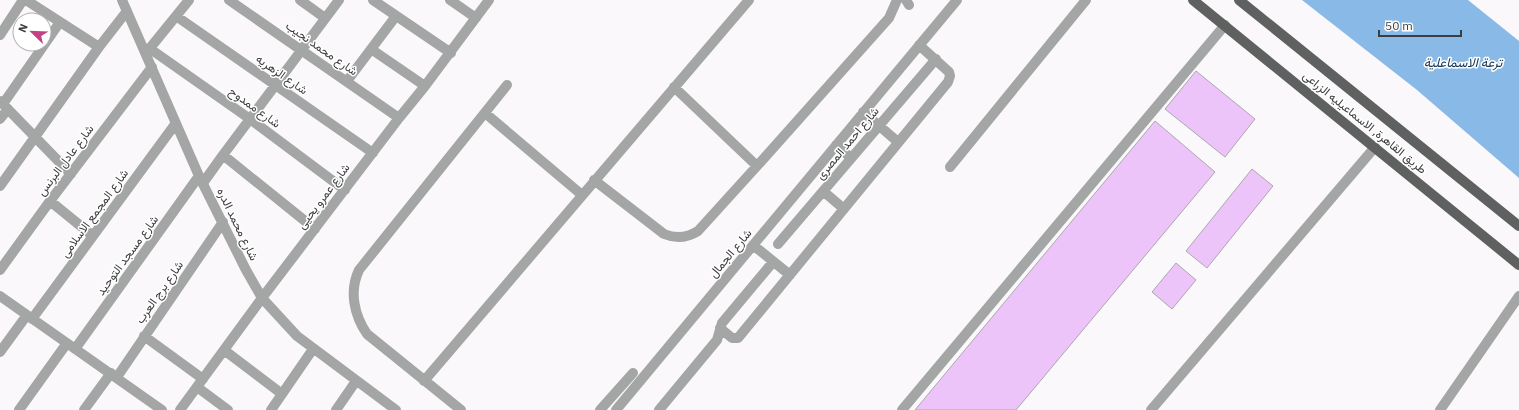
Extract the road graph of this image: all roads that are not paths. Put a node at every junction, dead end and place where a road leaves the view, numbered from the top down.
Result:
1 (25, 0) edge
2 (122, 0) edge
3 (189, 0) edge
4 (229, 0) edge
5 (300, 0) edge
6 (339, 0) edge
7 (373, 0) edge
8 (450, 0) edge
9 (489, 0) edge
10 (749, 0) edge
11 (897, 0) edge
12 (957, 0) edge
13 (1086, 0) edge
14 (1193, 0) edge
15 (1239, 0) edge
16 (126, 11) junction
17 (176, 16) junction
18 (396, 16) junction
19 (325, 18) junction
20 (476, 18) junction
21 (60, 22) junction
22 (1225, 25) junction
23 (0, 35) edge
24 (919, 45) junction
25 (99, 47) junction
26 (371, 49) junction
27 (302, 50) junction
28 (147, 51) junction
29 (450, 53) junction
30 (936, 60) junction
31 (152, 67) junction
32 (347, 81) junction
33 (507, 85) dead end
34 (276, 86) junction
35 (426, 86) junction
36 (674, 87) junction
37 (4, 105) edge
38 (863, 112) junction
39 (485, 113) junction
40 (400, 118) junction
41 (0, 119) edge
42 (250, 119) junction
43 (176, 123) junction
44 (879, 125) junction
45 (35, 136) junction
46 (898, 142) junction
47 (836, 145) junction
48 (1375, 147) junction
49 (373, 153) junction
50 (222, 155) junction
51 (851, 158) junction
52 (758, 166) junction
53 (950, 166) dead end
54 (70, 174) junction
55 (201, 179) junction
56 (594, 180) junction
57 (0, 186) edge
58 (345, 190) junction
59 (823, 191) junction
60 (582, 194) junction
61 (50, 201) junction
62 (844, 209) junction
63 (223, 222) junction
64 (1519, 226) edge
65 (315, 229) junction
66 (93, 236) junction
67 (778, 244) dead end
68 (753, 245) junction
69 (773, 262) junction
70 (1519, 265) edge
71 (0, 270) edge
72 (790, 275) junction
73 (0, 296) edge
74 (1519, 296) edge
75 (262, 298) junction
76 (30, 317) junction
77 (720, 328) junction
78 (144, 336) junction
79 (71, 346) junction
80 (313, 349) junction
81 (224, 350) junction
82 (0, 352) edge
83 (633, 373) dead end
84 (114, 375) junction
85 (356, 381) junction
86 (424, 381) junction
87 (200, 383) junction
88 (282, 394) junction
89 (19, 410) edge
90 (84, 410) edge
91 (162, 410) edge
92 (180, 410) edge
93 (228, 410) edge
94 (271, 410) edge
95 (336, 410) edge
96 (396, 410) edge
97 (461, 410) edge
98 (600, 410) edge
99 (616, 410) edge
100 (659, 410) edge
101 (902, 410) edge
102 (1151, 410) edge
103 (1440, 410) edge

1 - 21 street
1 - 23 street
2 - 16 street, شارع محمد الدره
3 - 17 street
4 - 27 street, شارع محمد نجيب
5 - 19 street
6 - 19 street, شارع مسجد التوحيد
7 - 18 street
8 - 20 street
9 - 20 street, شارع عمرو يحيى
10 - 36 street
11 - 52 street
12 - 24 street, شارع الجمال
13 - 53 street
14 - 22 main road, طريق القاهرة, الاسماعيليه الزراعى
15 - 64 main road, طريق القاهرة, الاسماعيليه الزراعى
16 - 25 street
16 - 28 street, شارع محمد الدره
17 - 28 street
17 - 34 street, شارع الزهريه
18 - 26 street
18 - 29 street
19 - 27 street, شارع مسجد التوحيد
20 - 29 street, شارع عمرو يحيى
21 - 25 street
21 - 37 street
22 - 48 main road, طريق القاهرة, الاسماعيليه الزراعى
22 - 101 street
24 - 30 street
24 - 38 street, شارع الجمال
25 - 45 street
26 - 32 street
26 - 35 street
27 - 32 street, شارع محمد نجيب
27 - 34 street, شارع مسجد التوحيد
28 - 31 street, شارع محمد الدره
28 - 42 street, شارع ممدوح
29 - 35 street, شارع عمرو يحيى
30 - 44 street, شارع احمد المصرى
30 - 46 street
31 - 43 street, شارع محمد الدره
31 - 54 street, شارع عادل البرنس
32 - 40 street, شارع محمد نجيب
33 - 39 street
34 - 42 street, شارع مسجد التوحيد
34 - 49 street, شارع الزهريه
35 - 40 street, شارع عمرو يحيى
36 - 52 street
36 - 56 street
37 - 41 street
37 - 45 street
38 - 44 street
38 - 47 street, شارع الجمال
39 - 60 street
39 - 86 street
40 - 49 street, شارع عمرو يحيى
42 - 50 street, شارع مسجد التوحيد
42 - 58 street, شارع ممدوح
43 - 55 street, شارع محمد الدره
43 - 66 street, شارع المجمع الاسلامى
44 - 46 street
44 - 51 street, شارع احمد المصرى
45 - 54 street
45 - 57 street
46 - 62 street
47 - 51 street
47 - 68 street, شارع الجمال
48 - 70 main road, طريق القاهرة, الاسماعيليه الزراعى
48 - 102 street
49 - 58 street, شارع عمرو يحيى
50 - 55 street, شارع مسجد التوحيد
50 - 65 street
51 - 59 street, شارع احمد المصرى
52 - 56 street
54 - 61 street, شارع عادل البرنس
55 - 63 street, شارع محمد الدره
55 - 79 street, شارع مسجد التوحيد
56 - 60 street
58 - 65 street, شارع عمرو يحيى
59 - 62 street
59 - 67 street, شارع احمد المصرى
60 - 86 street
61 - 66 street
61 - 71 street, شارع عادل البرنس
62 - 72 street
63 - 75 street, شارع محمد الدره
63 - 78 street, شارع برج العرب
65 - 75 street, شارع عمرو يحيى
66 - 76 street, شارع المجمع الاسلامى
68 - 69 street
68 - 99 street, شارع الجمال
69 - 72 street
69 - 77 street
72 - 77 street
73 - 76 street
74 - 103 street
75 - 80 street, شارع محمد الدره
75 - 81 street, شارع عمرو يحيى
76 - 79 street
76 - 82 street, شارع المجمع الاسلامى
77 - 100 street
78 - 84 street, شارع برج العرب
78 - 87 street
79 - 84 street
79 - 89 street, شارع مسجد التوحيد
80 - 85 street, شارع محمد الدره
80 - 88 street
81 - 87 street, شارع عمرو يحيى
81 - 88 street
83 - 98 street
84 - 90 street, شارع برج العرب
84 - 91 street
85 - 95 street
85 - 96 street, شارع محمد الدره
86 - 97 street
87 - 92 street, شارع عمرو يحيى
87 - 93 street
88 - 94 street

